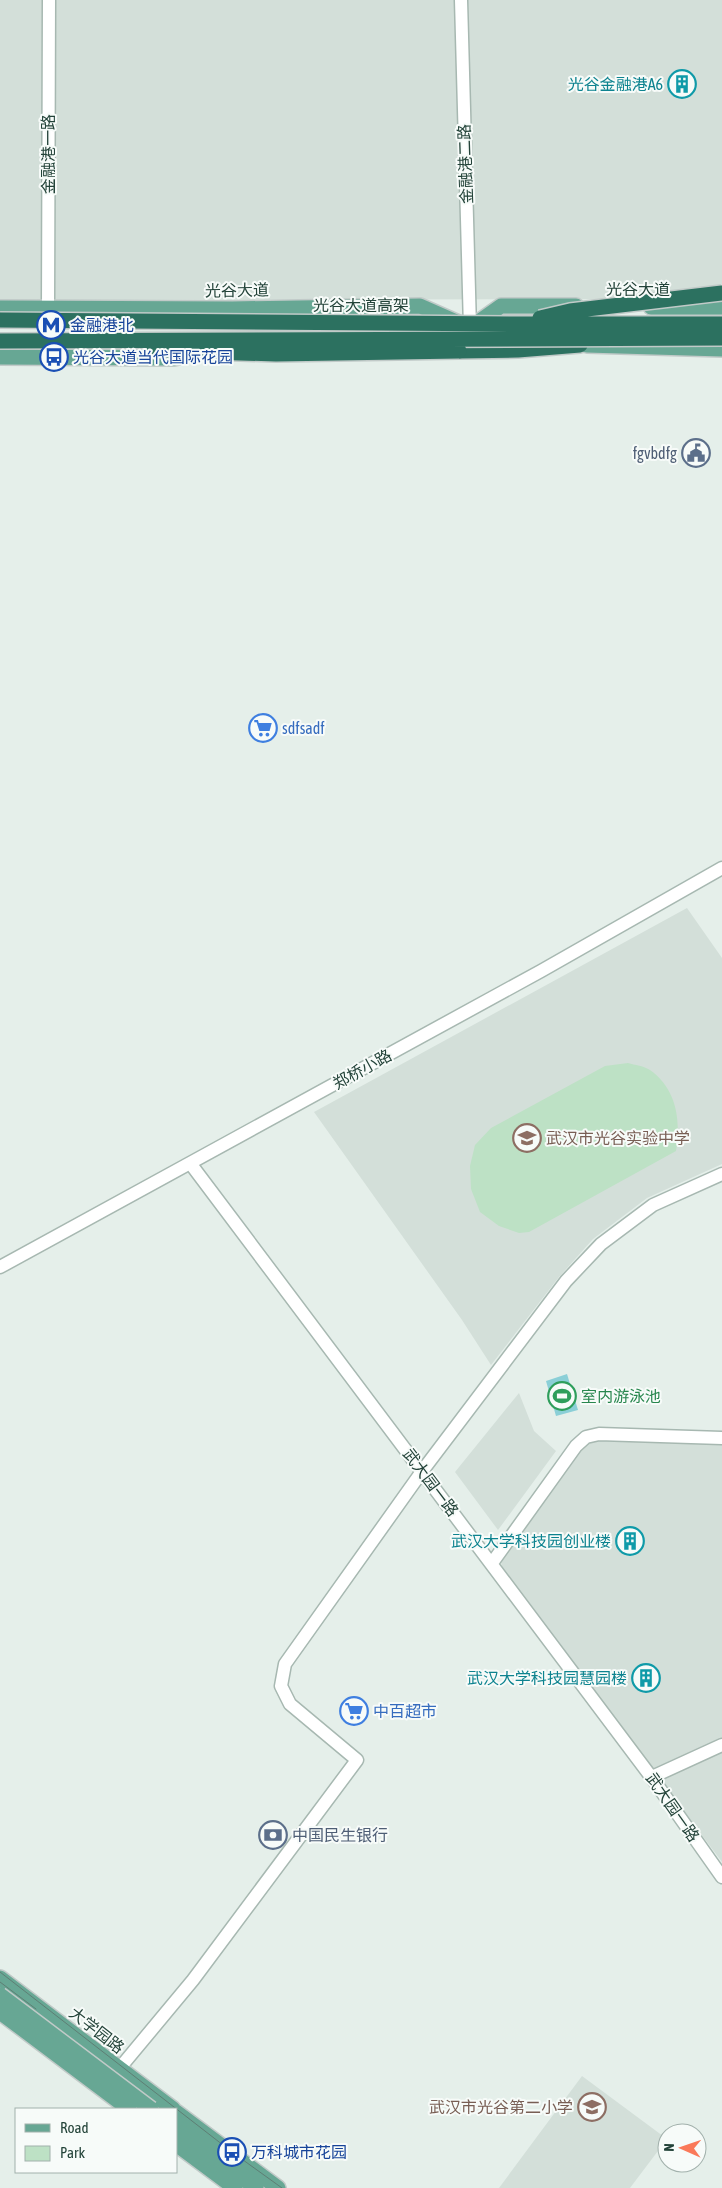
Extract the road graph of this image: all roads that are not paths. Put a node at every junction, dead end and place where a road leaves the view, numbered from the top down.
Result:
1 (49, 0) edge
2 (461, 0) edge
3 (722, 293) edge
4 (722, 307) edge
5 (0, 308) edge
6 (48, 308) junction
7 (0, 320) edge
8 (509, 324) junction
9 (722, 324) edge
10 (470, 328) junction
11 (722, 338) edge
12 (106, 340) junction
13 (0, 341) edge
14 (580, 345) junction
15 (722, 349) edge
16 (0, 358) edge
17 (722, 868) edge
18 (190, 1163) junction
19 (722, 1174) edge
20 (0, 1267) edge
21 (722, 1438) edge
22 (423, 1470) junction
23 (492, 1563) junction
24 (722, 1745) edge
25 (652, 1777) junction
26 (722, 1877) edge
27 (0, 1978) edge
28 (0, 1995) edge
29 (0, 2012) edge
30 (0, 2019) edge
31 (119, 2070) junction
32 (90, 2086) junction
33 (120, 2108) edge
34 (128, 2108) edge
35 (150, 2108) edge
36 (172, 2108) edge
37 (178, 2113) edge
38 (178, 2130) edge
39 (178, 2145) edge
40 (178, 2152) edge
41 (226, 2188) edge
42 (235, 2188) edge
43 (256, 2188) edge
44 (278, 2188) edge

1 - 6 street, 金融港一路
2 - 10 street, 金融港二路
3 - 8 highway, bridge
4 - 10 main road, 光谷大道
5 - 6 main road, 光谷大道
6 - 10 main road, 光谷大道
7 - 8 highway, 光谷大道高架, bridge
8 - 9 highway, 光谷大道高架, bridge
10 - 14 main road, 光谷大道
10 - 16 main road, 光谷大道
11 - 12 highway, bridge
12 - 13 highway, bridge
12 - 14 highway, bridge
14 - 15 main road, 光谷大道
17 - 18 street, 郑桥小路
18 - 20 street, 郑桥小路
18 - 22 street, 武大园一路
19 - 22 street
21 - 23 street
22 - 23 street, 武大园一路
22 - 31 street
23 - 25 street, 武大园一路
24 - 25 street
25 - 26 street, 武大园一路
27 - 31 main road, 大学园路
28 - 35 main road, bridge
29 - 34 main road, bridge
30 - 32 main road
31 - 32 street
31 - 36 main road, 大学园路
32 - 33 main road
37 - 44 main road
38 - 43 main road
39 - 42 main road
40 - 41 main road

